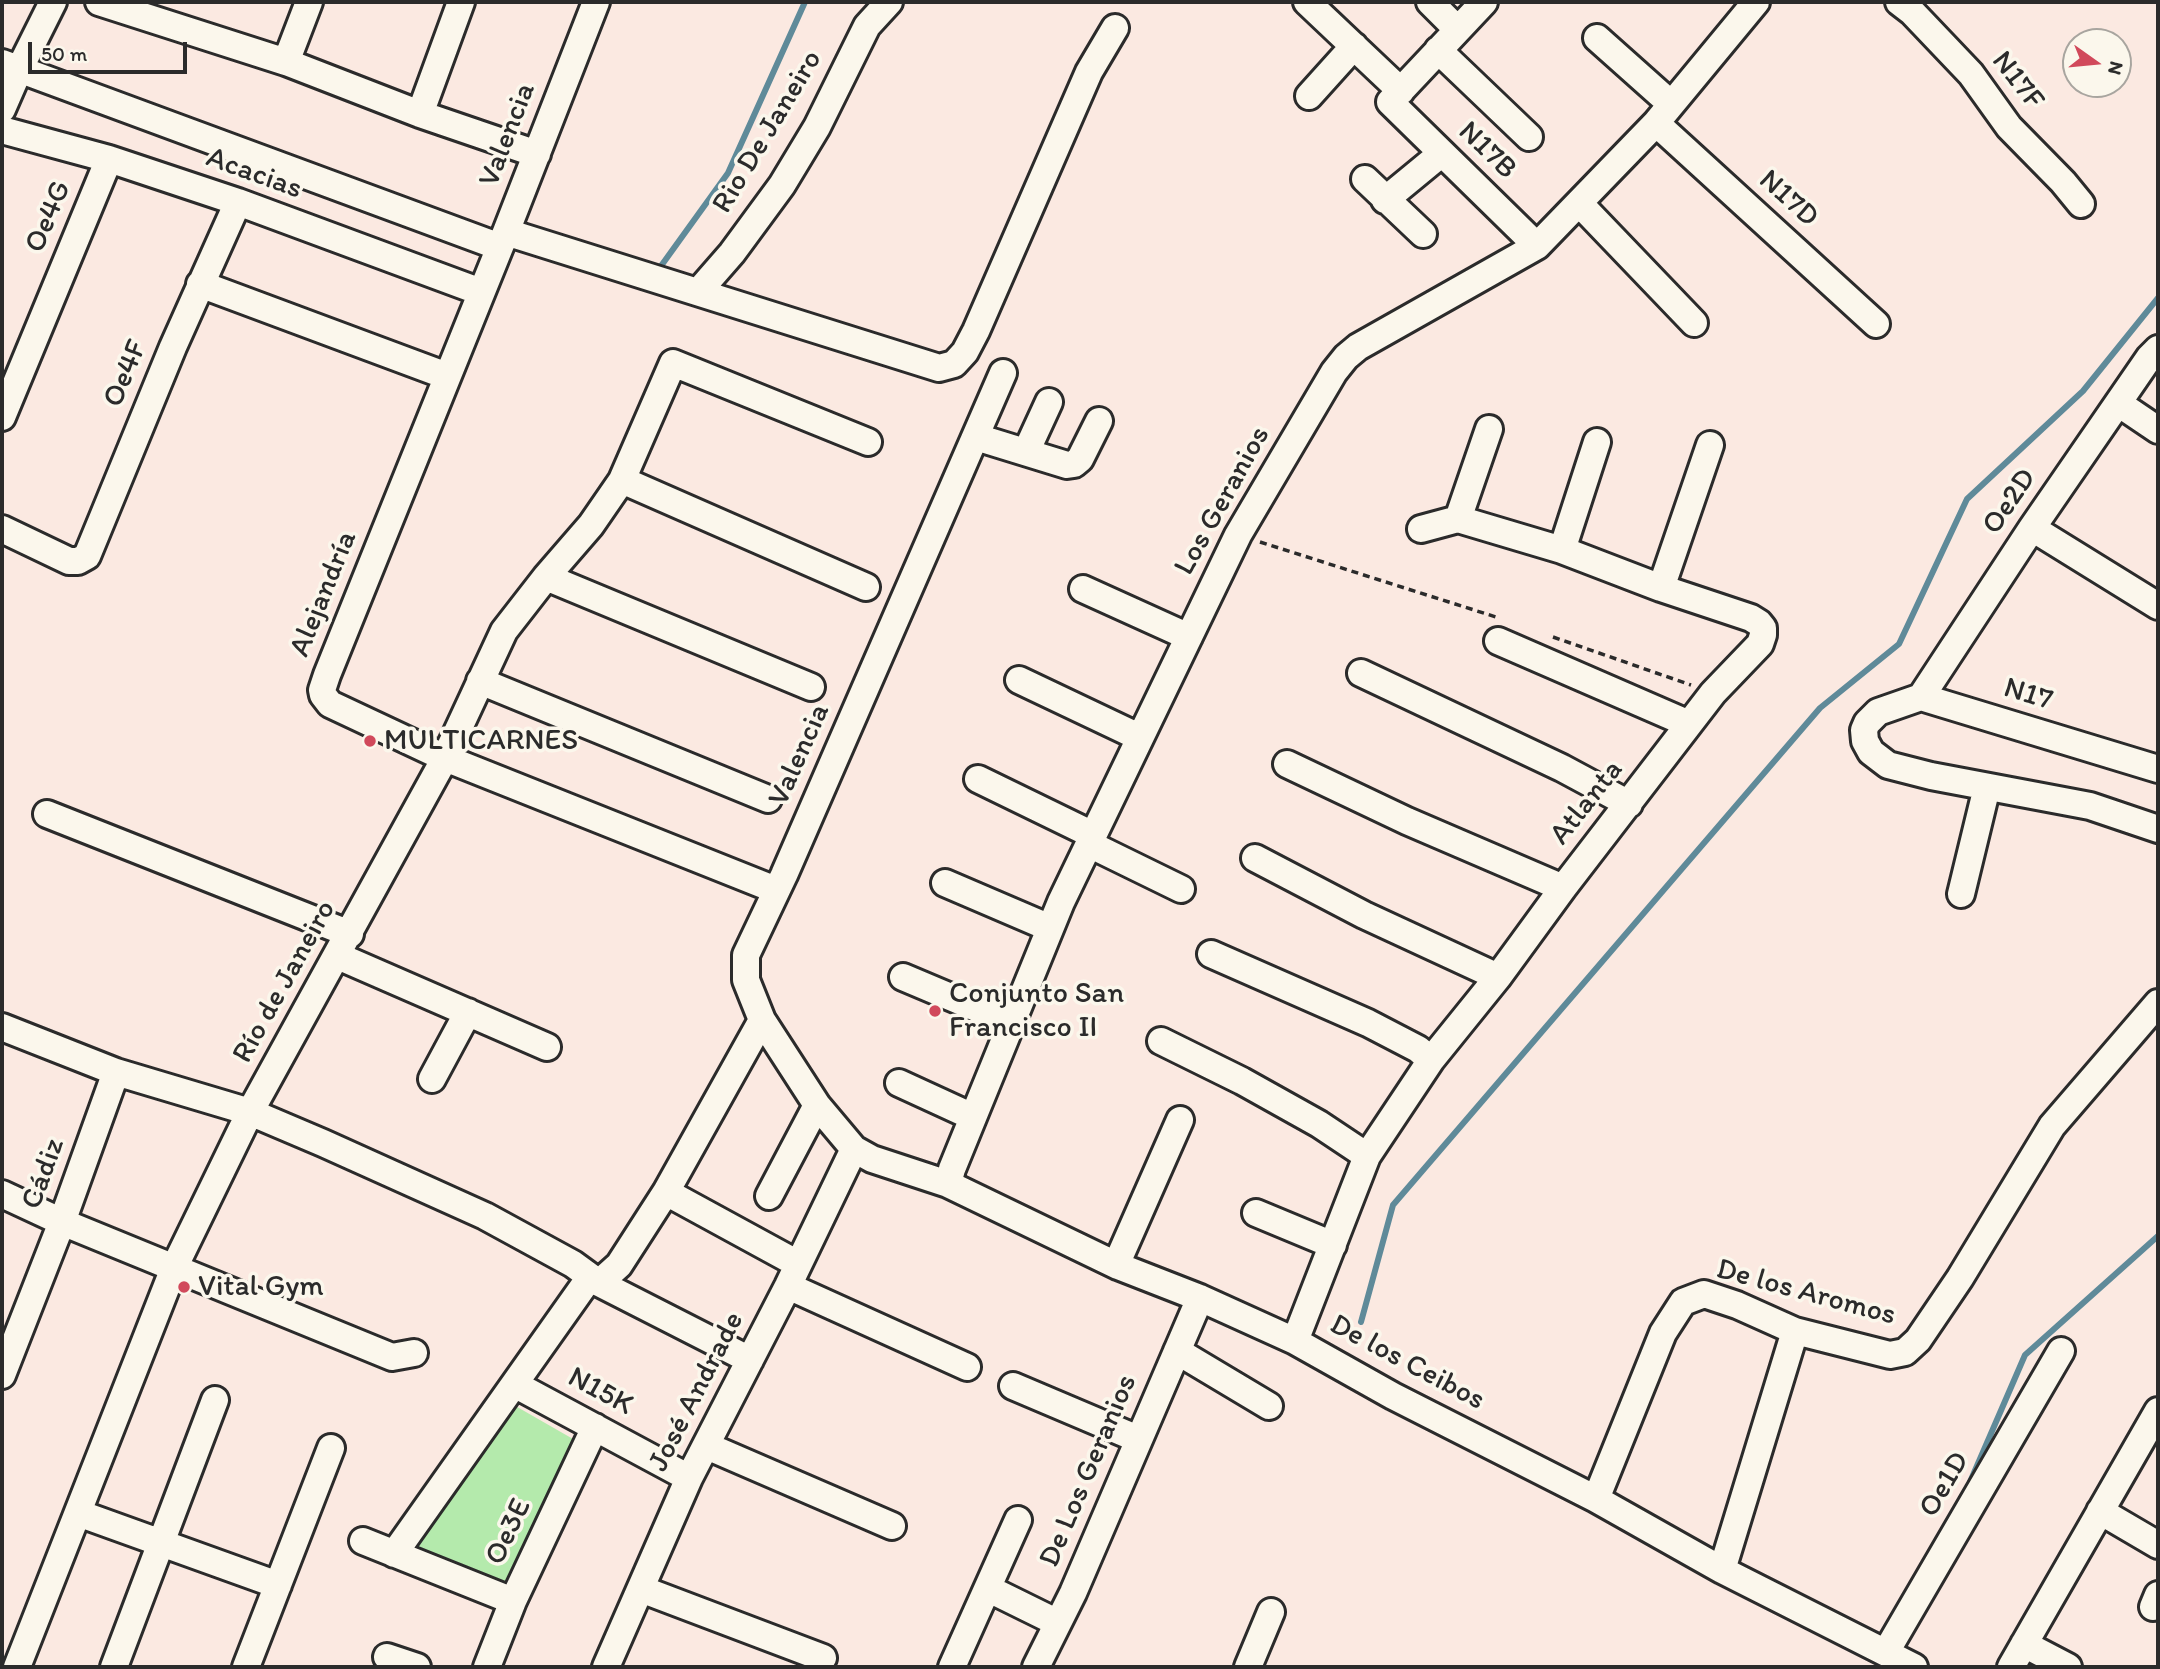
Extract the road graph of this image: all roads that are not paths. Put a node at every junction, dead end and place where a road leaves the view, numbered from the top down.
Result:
1 (53, 2) edge
2 (99, 2) edge
3 (309, 2) edge
4 (461, 2) edge
5 (596, 2) edge
6 (889, 2) edge
7 (1307, 2) edge
8 (1430, 2) edge
9 (1484, 2) edge
10 (1899, 2) edge
11 (1742, 7) edge
12 (159, 10) edge
13 (1115, 28) dead end
14 (1457, 29) junction
15 (1597, 38) dead end
16 (1353, 46) junction
17 (1438, 50) junction
18 (286, 62) junction
19 (10, 66) edge
20 (1309, 96) dead end
21 (1395, 96) junction
22 (2, 109) edge
23 (420, 114) junction
24 (1664, 114) junction
25 (2, 130) edge
26 (1529, 136) dead end
27 (1442, 153) junction
28 (537, 155) junction
29 (109, 159) junction
30 (1365, 179) dead end
31 (1385, 200) junction
32 (237, 202) junction
33 (1579, 203) junction
34 (2081, 204) dead end
35 (1423, 234) dead end
36 (503, 239) junction
37 (1537, 246) junction
38 (200, 284) junction
39 (481, 292) junction
40 (698, 292) junction
41 (1694, 323) dead end
42 (1876, 324) dead end
43 (2158, 349) edge
44 (1003, 373) dead end
45 (447, 376) junction
46 (1049, 402) dead end
47 (2118, 403) junction
48 (2, 417) edge
49 (1099, 421) dead end
50 (1489, 429) dead end
51 (2158, 430) edge
52 (976, 437) junction
53 (868, 442) dead end
54 (1597, 442) dead end
55 (1710, 445) dead end
56 (1026, 452) junction
57 (622, 480) junction
58 (1458, 519) junction
59 (2032, 528) junction
60 (2, 529) edge
61 (1421, 529) dead end
62 (1562, 550) junction
63 (546, 577) junction
64 (866, 587) dead end
65 (1661, 588) junction
66 (1083, 589) dead end
67 (2158, 606) edge
68 (1501, 631) road end
69 (1189, 637) junction
70 (1361, 673) dead end
71 (1019, 680) dead end
72 (480, 681) junction
73 (811, 687) dead end
74 (1921, 697) junction
75 (1689, 724) junction
76 (1139, 737) junction
77 (445, 758) junction
78 (1287, 764) dead end
79 (2158, 769) edge
80 (978, 779) dead end
81 (1987, 787) junction
82 (768, 799) dead end
83 (1629, 804) junction
84 (47, 814) dead end
85 (2158, 829) edge
86 (1091, 839) junction
87 (1255, 858) dead end
88 (945, 883) dead end
89 (1563, 888) junction
90 (1181, 889) dead end
91 (776, 890) junction
92 (1961, 894) dead end
93 (1050, 928) junction
94 (344, 945) junction
95 (1211, 954) dead end
96 (903, 977) dead end
97 (1498, 977) junction
98 (2158, 1003) edge
99 (468, 1012) junction
100 (762, 1020) junction
101 (1012, 1023) junction
102 (2, 1027) edge
103 (1161, 1041) dead end
104 (547, 1046) dead end
105 (1431, 1060) junction
106 (116, 1072) junction
107 (432, 1079) dead end
108 (899, 1083) dead end
109 (817, 1105) junction
110 (250, 1112) junction
111 (973, 1117) junction
112 (1180, 1121) dead end
113 (854, 1149) junction
114 (1367, 1156) junction
115 (948, 1184) junction
116 (666, 1192) junction
117 (2, 1194) edge
118 (769, 1196) dead end
119 (1255, 1213) dead end
120 (62, 1222) junction
121 (1333, 1245) junction
122 (1118, 1266) junction
123 (174, 1268) junction
124 (793, 1275) junction
125 (594, 1280) junction
126 (1200, 1298) junction
127 (1795, 1331) junction
128 (1296, 1341) junction
129 (1177, 1351) junction
130 (2061, 1351) dead end
131 (414, 1353) dead end
132 (750, 1360) junction
133 (967, 1367) dead end
134 (3, 1369) edge
135 (516, 1385) junction
136 (1013, 1386) dead end
137 (215, 1400) dead end
138 (1269, 1406) dead end
139 (2158, 1411) edge
140 (595, 1427) junction
141 (1138, 1439) junction
142 (707, 1446) junction
143 (331, 1448) dead end
144 (689, 1478) junction
145 (1597, 1499) junction
146 (2101, 1511) junction
147 (78, 1513) junction
148 (1018, 1520) dead end
149 (892, 1526) dead end
150 (362, 1542) dead end
151 (160, 1543) junction
152 (2158, 1545) edge
153 (394, 1554) junction
154 (1722, 1570) junction
155 (278, 1585) junction
156 (641, 1589) junction
157 (989, 1589) junction
158 (513, 1601) junction
159 (1271, 1612) dead end
160 (1058, 1623) junction
161 (2024, 1644) junction
162 (1885, 1652) junction
163 (387, 1657) dead end
164 (823, 1658) dead end
165 (18, 1667) edge
166 (114, 1667) edge
167 (246, 1667) edge
168 (416, 1667) edge
169 (487, 1667) edge
170 (606, 1667) edge
171 (952, 1667) edge
172 (1036, 1667) edge
173 (1248, 1667) edge
174 (1914, 1667) edge
175 (2011, 1667) edge
176 (2068, 1667) edge

1 - 19 street
2 - 12 street
3 - 18 street
4 - 23 street
5 - 28 street, Valencia
6 - 40 street, Rio De Janeiro
7 - 16 street, N17B
8 - 14 street
9 - 14 street
10 - 34 street, N17F
11 - 24 street, Los Geranios
12 - 18 street
13 - 40 street
14 - 17 street
15 - 24 street, N17D
16 - 20 street
16 - 21 street, N17B
17 - 21 street
17 - 26 street
18 - 23 street
19 - 22 street
19 - 36 street
21 - 27 street, N17B
23 - 28 street
24 - 33 street, Los Geranios
24 - 42 street, N17D
25 - 29 street, Acacias
27 - 31 street
27 - 37 street, N17B
28 - 36 street, Valencia
29 - 32 street, Acacias
29 - 48 street, Oe4G
30 - 31 street
31 - 35 street
32 - 38 street, Oe4F
32 - 39 street, Acacias
33 - 37 street, Los Geranios
33 - 41 street
36 - 39 street, Valencia
36 - 40 street
37 - 69 street, Los Geranios
38 - 45 street
38 - 60 street, Oe4F
39 - 45 street, Alejandría
43 - 47 street, Oe2D
44 - 52 street, Valencia
45 - 77 street, Alejandría
46 - 56 street
47 - 51 street
47 - 59 street, Oe2D
49 - 56 street
50 - 58 street
52 - 56 street
52 - 91 street, Valencia
53 - 57 street, Río de Janeiro
54 - 62 street
55 - 65 street
57 - 63 street, Río de Janeiro
57 - 64 street
58 - 61 street
58 - 62 street, Atlanta
59 - 67 street
59 - 74 street, Oe2D
62 - 65 street, Atlanta
63 - 72 street, Río de Janeiro
63 - 73 street
65 - 75 street, Atlanta
66 - 69 street
68 - 75 street
69 - 76 street, Los Geranios
70 - 83 street
71 - 76 street
72 - 77 street, Río de Janeiro
72 - 82 street
74 - 79 street, N17
74 - 81 street
75 - 83 street, Atlanta
76 - 86 street, Los Geranios
77 - 91 street, Alejandría
77 - 94 street, Río de Janeiro
78 - 89 street
80 - 86 street
81 - 85 street
81 - 92 street
83 - 89 street, Atlanta
84 - 94 street
86 - 90 street
86 - 93 street, Los Geranios
87 - 97 street
88 - 93 street
89 - 97 street, Atlanta
91 - 100 street, Valencia
93 - 101 street, Los Geranios
94 - 99 street
94 - 110 street, Río de Janeiro
95 - 105 street
96 - 101 street
97 - 105 street, Atlanta
98 - 127 street, De los Aromos
99 - 104 street
99 - 107 street
100 - 109 street, Valencia
100 - 116 street
101 - 111 street, Los Geranios
102 - 106 street
103 - 114 street
105 - 114 street, Atlanta
106 - 110 street
106 - 120 street, Cádiz
108 - 111 street
109 - 113 street, Valencia
109 - 118 street
110 - 123 street, Río de Janeiro
110 - 125 street
111 - 115 street, Los Geranios
112 - 122 street
113 - 115 street, De los Ceibos
113 - 124 street, José Andrade
114 - 121 street, Atlanta
115 - 122 street, De los Ceibos
116 - 124 street
116 - 125 street
117 - 120 street
119 - 121 street
120 - 123 street
120 - 134 street, Cádiz
121 - 128 street, Atlanta
122 - 126 street, De los Ceibos
123 - 131 street
123 - 147 street, Río de Janeiro
124 - 132 street, José Andrade
124 - 133 street
125 - 132 street
125 - 135 street
126 - 128 street, De los Ceibos
126 - 129 street, De Los Geranios
127 - 145 street, De los Aromos
127 - 154 street
128 - 145 street, De los Ceibos
129 - 138 street
129 - 141 street, De Los Geranios
130 - 162 street, Oe1D
132 - 142 street, José Andrade
135 - 140 street, N15K
135 - 153 street
136 - 141 street
137 - 151 street
139 - 146 street
140 - 144 street, N15K
140 - 158 street, Oe3E
141 - 160 street, De Los Geranios
142 - 144 street, José Andrade
142 - 149 street
143 - 155 street
144 - 156 street, José Andrade
145 - 154 street, De los Ceibos
146 - 152 street
146 - 161 street
147 - 151 street
147 - 165 street, Río de Janeiro
148 - 157 street
150 - 153 street
151 - 155 street
151 - 166 street
153 - 158 street
154 - 162 street, De los Ceibos
155 - 167 street
156 - 164 street
156 - 170 street, José Andrade
157 - 160 street
157 - 171 street
158 - 169 street, Oe3E
159 - 173 street
160 - 172 street, De Los Geranios
161 - 175 street
161 - 176 street
162 - 174 street, De los Ceibos
163 - 168 street

